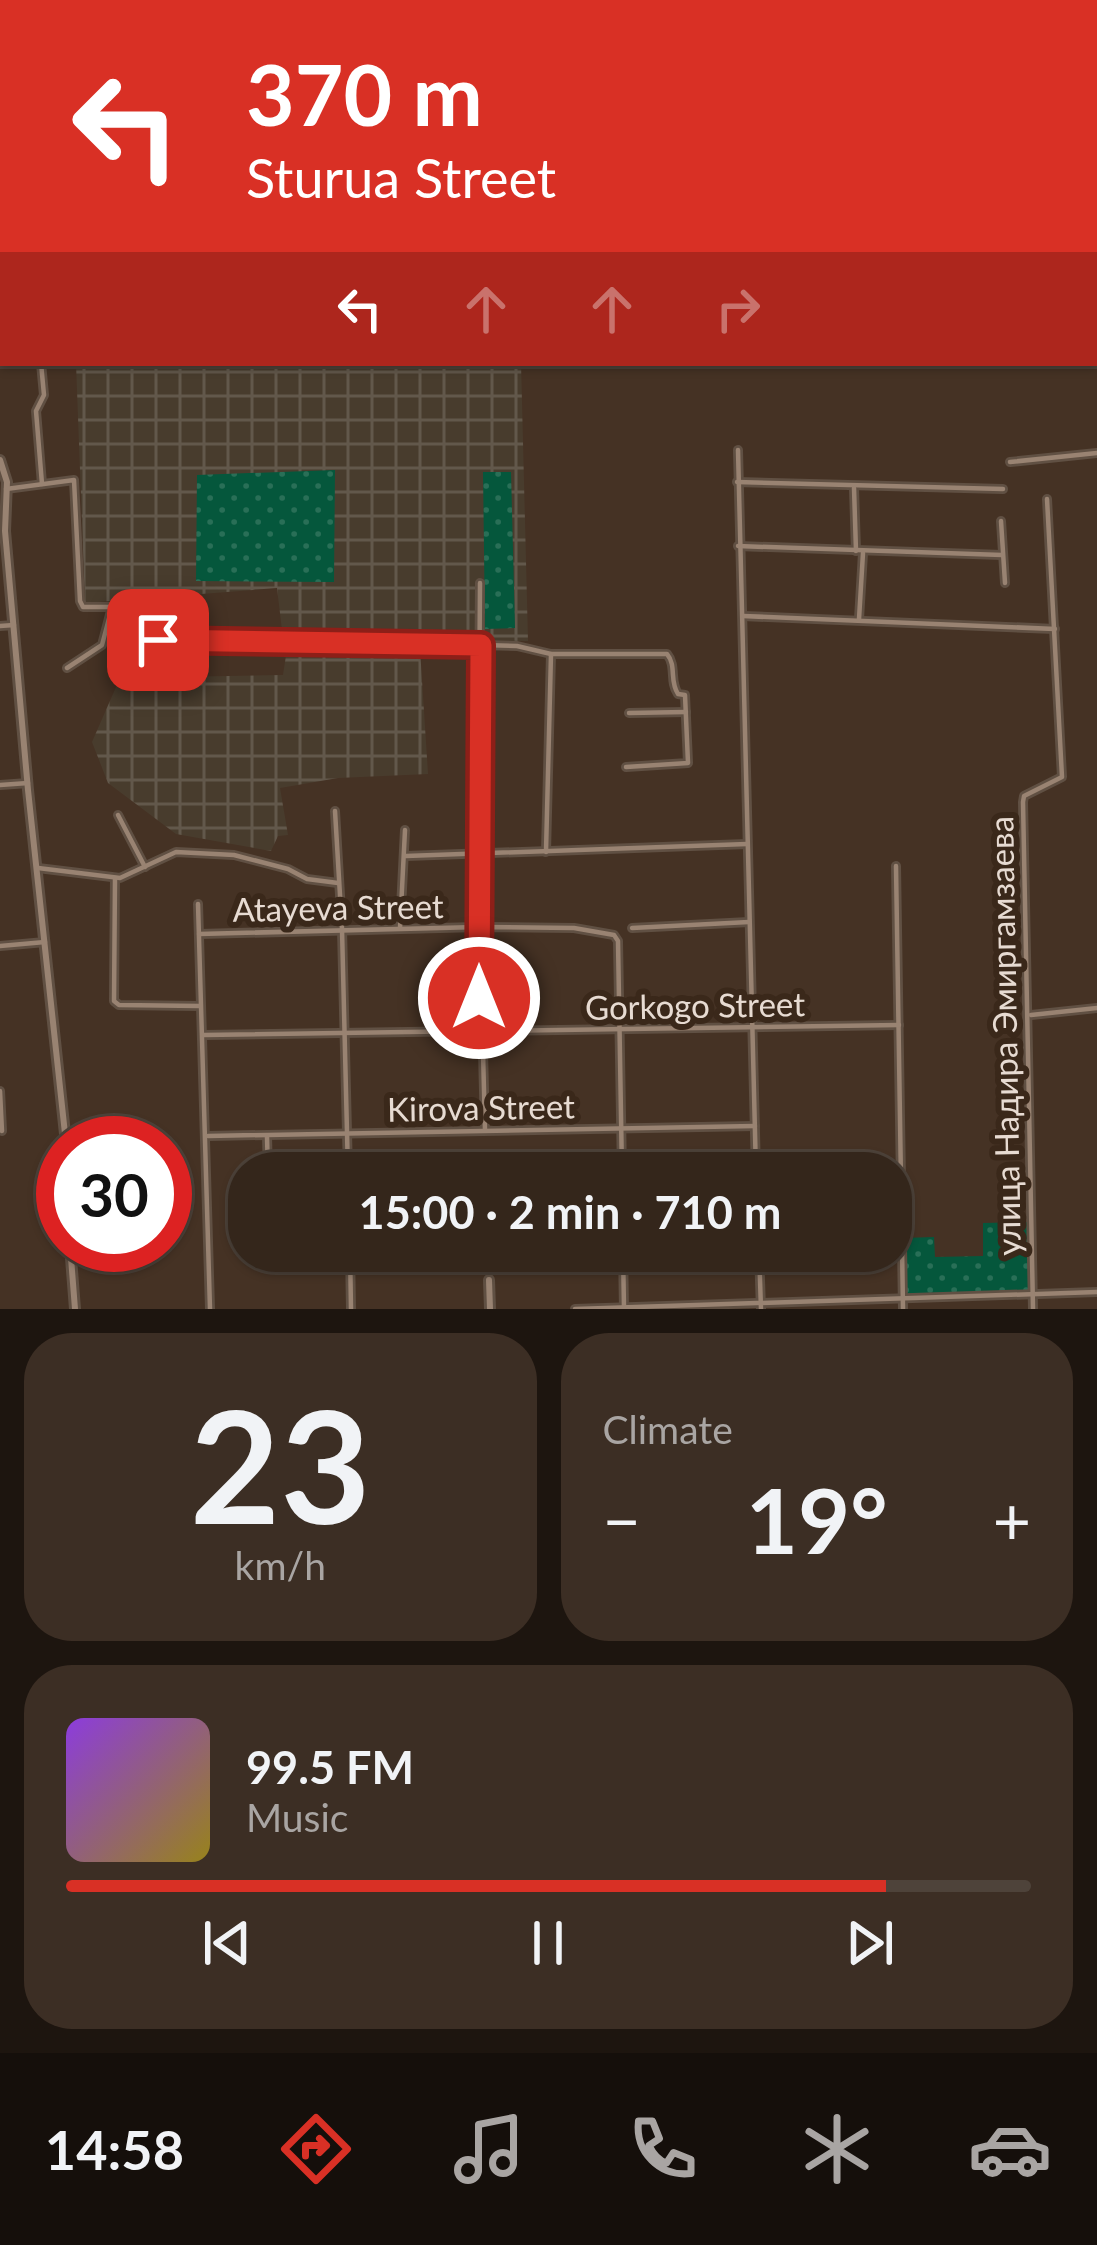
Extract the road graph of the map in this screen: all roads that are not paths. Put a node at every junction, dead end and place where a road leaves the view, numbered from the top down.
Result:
1 (41, 366) edge
2 (738, 450) dead end
3 (1097, 453) edge
4 (0, 460) edge
5 (1010, 462) dead end
6 (736, 482) junction
7 (42, 484) junction
8 (854, 488) junction
9 (6, 489) junction
10 (1003, 489) dead end
11 (1047, 499) dead end
12 (1001, 521) dead end
13 (737, 545) junction
14 (859, 551) junction
15 (1002, 555) junction
16 (480, 583) dead end
17 (1005, 584) dead end
18 (742, 616) junction
19 (860, 619) junction
20 (0, 626) edge
21 (14, 626) junction
22 (1055, 629) junction
23 (158, 640) dead end
24 (481, 645) junction
25 (551, 654) junction
26 (67, 668) dead end
27 (686, 712) junction
28 (629, 713) dead end
29 (626, 767) dead end
30 (28, 783) junction
31 (0, 785) edge
32 (335, 811) dead end
33 (118, 815) dead end
34 (405, 830) dead end
35 (747, 844) junction
36 (546, 852) junction
37 (478, 855) junction
38 (406, 856) junction
39 (896, 866) dead end
40 (146, 867) junction
41 (35, 868) junction
42 (116, 878) junction
43 (338, 883) junction
44 (199, 904) dead end
45 (749, 922) junction
46 (479, 927) junction
47 (400, 928) junction
48 (632, 928) dead end
49 (342, 929) junction
50 (199, 934) junction
51 (45, 942) junction
52 (0, 946) edge
53 (202, 1006) junction
54 (1097, 1008) edge
55 (1030, 1015) junction
56 (899, 1024) junction
57 (619, 1029) junction
58 (752, 1030) junction
59 (343, 1034) junction
60 (480, 1034) junction
61 (204, 1035) junction
62 (0, 1090) edge
63 (63, 1116) edge
64 (754, 1126) junction
65 (621, 1129) junction
66 (484, 1130) junction
67 (2, 1131) edge
68 (347, 1133) junction
69 (267, 1134) junction
70 (208, 1136) junction
71 (267, 1152) edge
72 (347, 1152) edge
73 (622, 1152) edge
74 (755, 1152) edge
75 (901, 1152) edge
76 (72, 1272) edge
77 (350, 1272) edge
78 (623, 1272) edge
79 (759, 1272) edge
80 (903, 1272) edge
81 (489, 1280) dead end
82 (1097, 1292) edge
83 (1033, 1294) junction
84 (903, 1298) junction
85 (760, 1306) edge
86 (624, 1308) edge
87 (75, 1309) edge
88 (210, 1309) edge
89 (351, 1309) edge
90 (490, 1309) edge
91 (574, 1309) edge
92 (903, 1309) edge
93 (1033, 1309) edge

1 - 7 street
2 - 6 street
3 - 5 street
4 - 9 street
6 - 8 street
6 - 13 street
7 - 9 street
7 - 26 street
8 - 10 street
8 - 14 street
9 - 21 street
11 - 22 street, улица Надира Эмиргамзаева
12 - 15 street
13 - 14 street
13 - 18 street
14 - 15 street
14 - 19 street
15 - 17 street
16 - 24 street
18 - 19 street
18 - 35 street
19 - 22 street
20 - 21 street
21 - 30 street
22 - 55 street, улица Надира Эмиргамзаева
23 - 24 street
24 - 25 street
24 - 37 street
25 - 27 street
25 - 36 street
27 - 28 street
27 - 29 street
30 - 31 street
30 - 41 street
32 - 43 street
33 - 40 street
34 - 38 street
35 - 36 street
35 - 45 street
36 - 37 street
37 - 38 street
37 - 46 street
38 - 47 street
39 - 56 street
40 - 42 street
40 - 43 street
41 - 42 street
41 - 51 street
42 - 53 street
43 - 49 street
44 - 50 street
45 - 48 street
45 - 58 street
46 - 47 street, Atayeva Street
46 - 57 street, Atayeva Street
46 - 60 street
47 - 49 street, Atayeva Street
49 - 50 street, Atayeva Street
49 - 59 street
50 - 53 street
51 - 52 street
51 - 63 street
53 - 61 street
54 - 55 street
55 - 83 street, улица Надира Эмиргамзаева
56 - 58 street, Gorkogo Street
56 - 75 street
57 - 58 street, Gorkogo Street
57 - 60 street, Gorkogo Street
57 - 65 street
58 - 64 street
59 - 60 street, Gorkogo Street
59 - 61 street, Gorkogo Street
59 - 68 street
60 - 66 street
61 - 70 street
62 - 67 street
64 - 65 street, Kirova Street
64 - 74 street
65 - 66 street, Kirova Street
65 - 73 street
66 - 68 street, Kirova Street
68 - 69 street, Kirova Street
68 - 72 street
69 - 70 street, Kirova Street
69 - 71 street
70 - 88 street
76 - 87 street
77 - 89 street
78 - 86 street
79 - 85 street
80 - 84 street
81 - 90 street
82 - 83 street
83 - 84 street
83 - 93 street, улица Надира Эмиргамзаева
84 - 85 street
84 - 92 street
85 - 86 street
86 - 91 street

